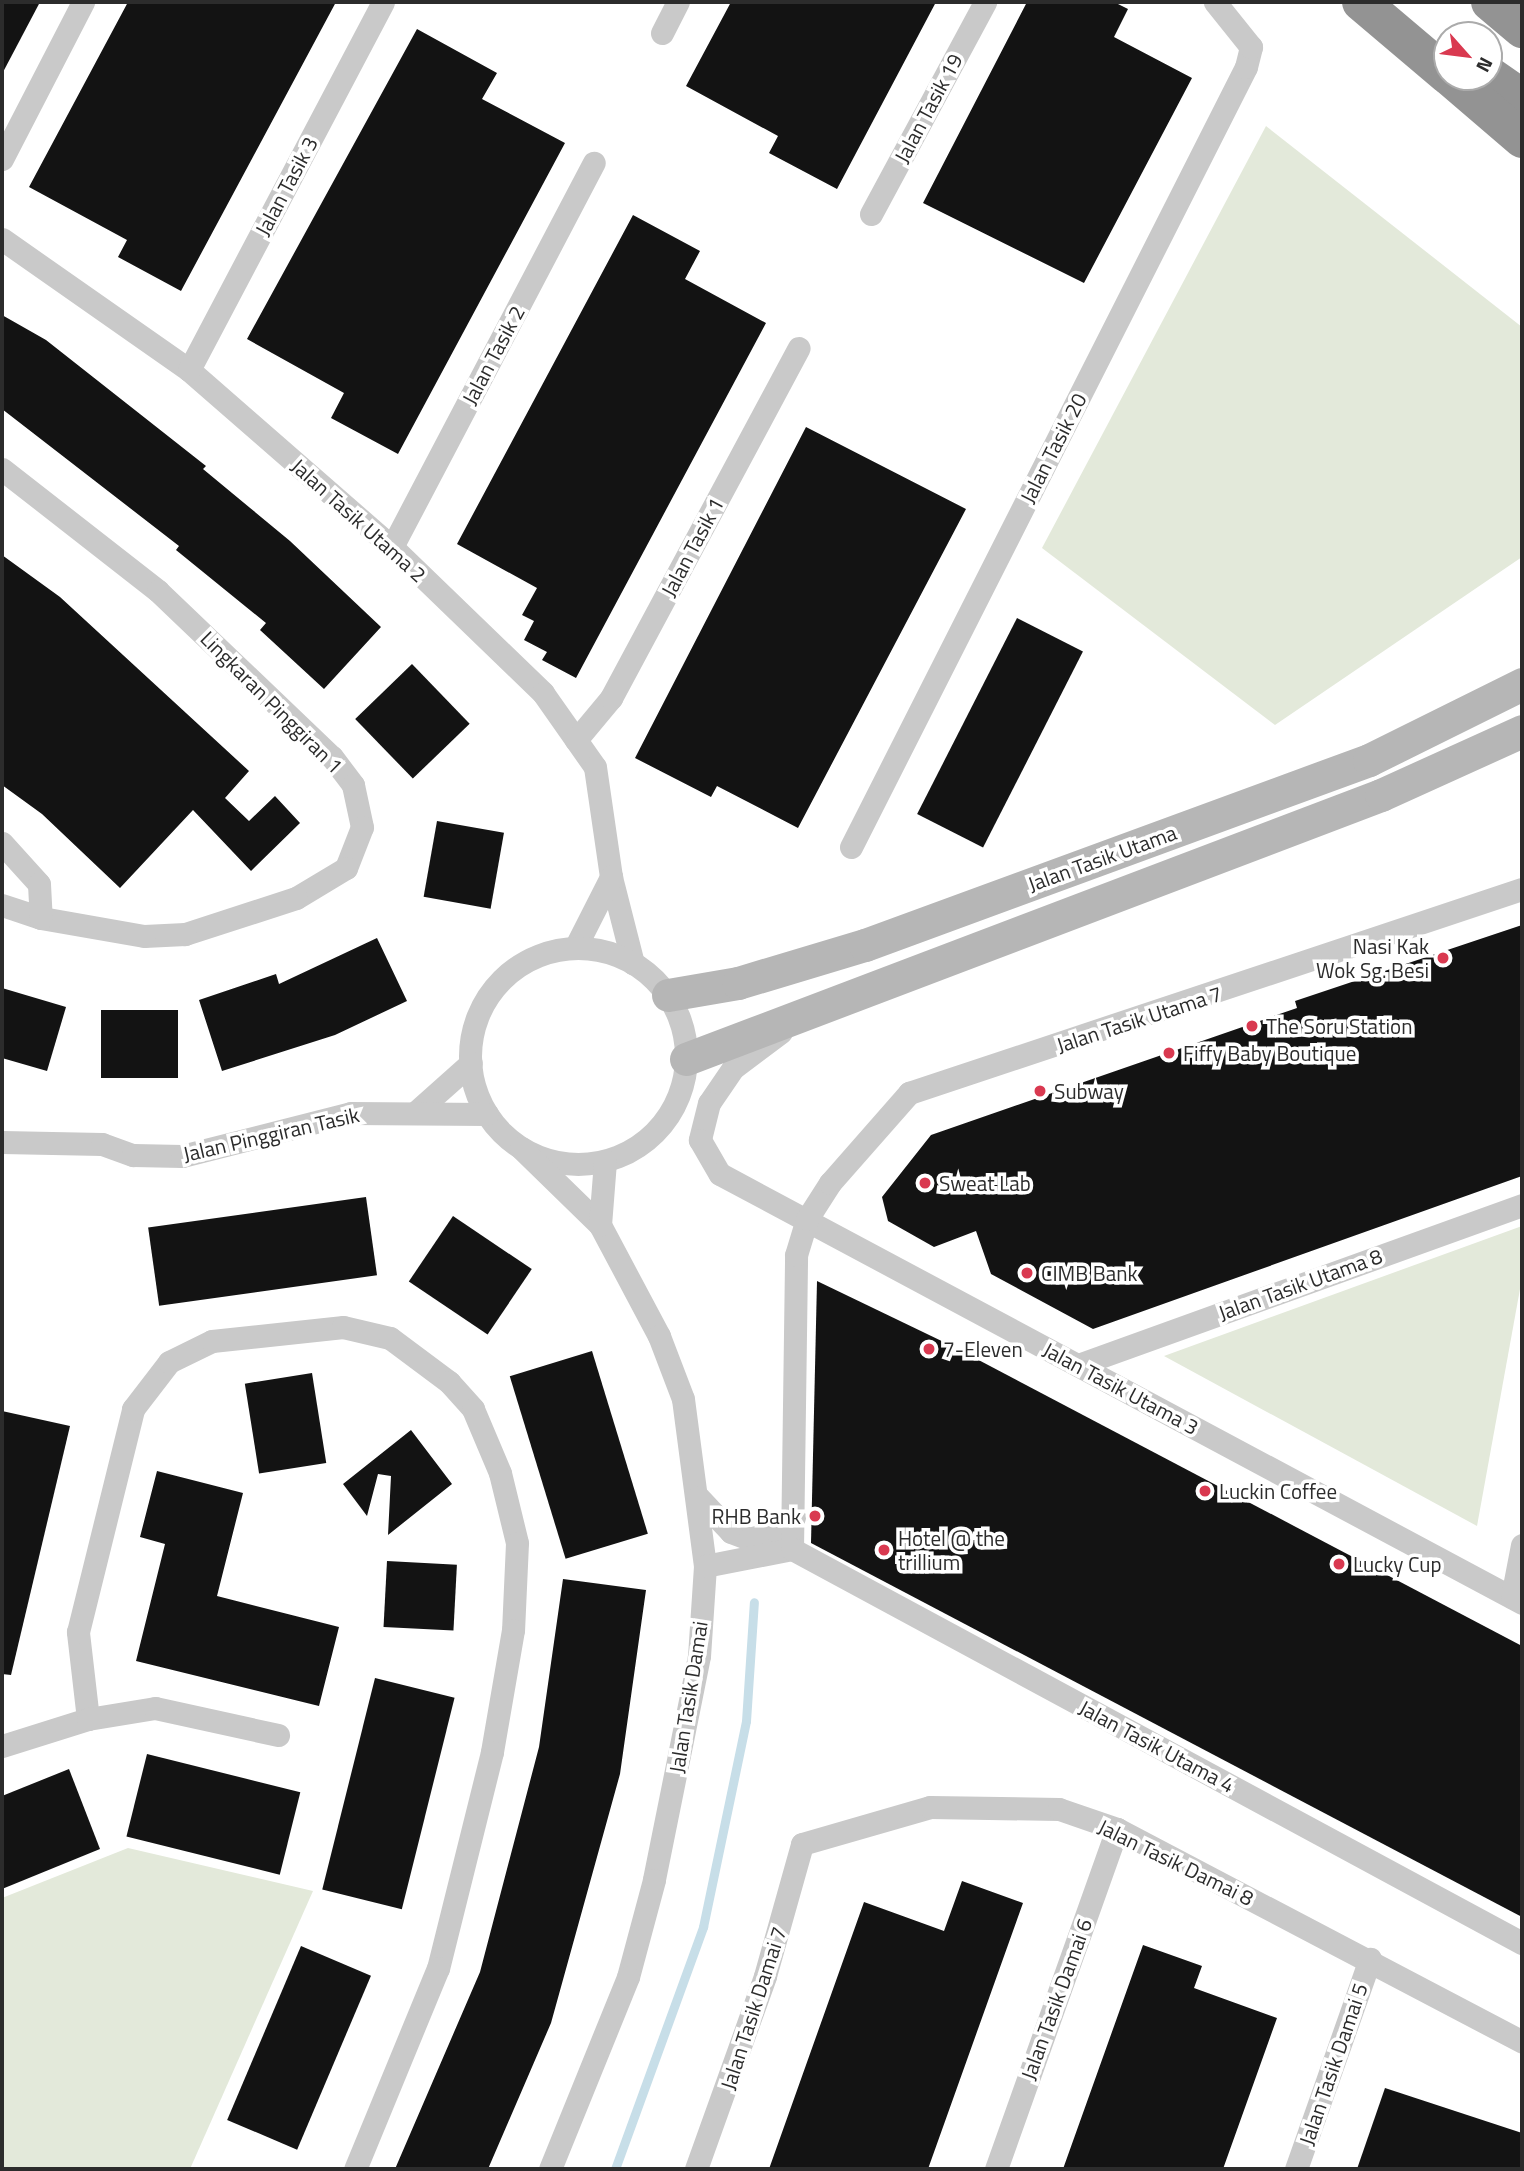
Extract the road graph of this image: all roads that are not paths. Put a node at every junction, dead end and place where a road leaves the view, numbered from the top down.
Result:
1 (83, 2) edge
2 (383, 2) edge
3 (678, 2) edge
4 (985, 2) edge
5 (1216, 2) edge
6 (1361, 2) edge
7 (1380, 2) edge
8 (1490, 2) edge
9 (1522, 29) edge
10 (662, 33) dead end
11 (1433, 38) edge
12 (1433, 63) edge
13 (1503, 84) edge
14 (1466, 91) edge
15 (1522, 97) edge
16 (1522, 139) edge
17 (2, 159) edge
18 (594, 163) dead end
19 (871, 214) dead end
20 (2, 239) edge
21 (799, 348) dead end
22 (189, 370) junction
23 (2, 469) edge
24 (392, 547) junction
25 (1522, 684) edge
26 (1522, 731) edge
27 (576, 740) junction
28 (2, 843) edge
29 (851, 847) dead end
30 (611, 877) junction
31 (1522, 889) edge
32 (2, 905) edge
33 (41, 918) junction
34 (865, 945) junction
35 (575, 948) junction
36 (633, 962) junction
37 (877, 986) junction
38 (668, 995) junction
39 (806, 1013) junction
40 (686, 1059) junction
41 (471, 1063) junction
42 (417, 1111) junction
43 (487, 1114) junction
44 (2, 1142) edge
45 (521, 1148) junction
46 (606, 1161) junction
47 (1522, 1205) edge
48 (807, 1219) junction
49 (600, 1225) junction
50 (1079, 1365) junction
51 (698, 1497) junction
52 (794, 1517) junction
53 (1522, 1545) edge
54 (792, 1549) junction
55 (705, 1566) junction
56 (1517, 1600) edge
57 (88, 1719) junction
58 (278, 1735) dead end
59 (2, 1746) edge
60 (1116, 1829) junction
61 (802, 1844) joint
62 (1522, 1943) edge
63 (1370, 1959) junction
64 (1522, 2042) edge
65 (355, 2169) edge
66 (550, 2169) edge
67 (696, 2169) edge
68 (996, 2169) edge
69 (1296, 2169) edge

1 - 17 street
2 - 22 street, Jalan Tasik 3
3 - 10 street
4 - 19 street, Jalan Tasik 19
5 - 29 street, Jalan Tasik 20
6 - 12 highway
7 - 11 highway
8 - 9 highway
13 - 15 highway
14 - 16 highway
18 - 24 street, Jalan Tasik 2
20 - 22 street, Jalan Tasik Utama 2
21 - 27 street, Jalan Tasik 1
22 - 24 street, Jalan Tasik Utama 2
23 - 33 street, Lingkaran Pinggiran 1
24 - 27 street, Jalan Tasik Utama 2
25 - 34 street, Jalan Tasik Utama
26 - 37 street, Jalan Tasik Utama
27 - 30 street, Jalan Tasik Utama 2
28 - 33 street
30 - 35 street
30 - 36 street, Jalan Tasik Utama 2
31 - 48 street, Jalan Tasik Utama 7
32 - 33 street, Lingkaran Pinggiran 1
34 - 37 street
34 - 38 street, Jalan Tasik Utama
35 - 36 street
35 - 41 street
36 - 38 street
37 - 39 street, Jalan Tasik Utama
38 - 40 street
39 - 40 street, Jalan Tasik Utama
39 - 48 street, Jalan Tasik Utama 3
40 - 46 street
41 - 42 street
41 - 43 street
42 - 43 street, Jalan Pinggiran Tasik
42 - 44 street, Jalan Pinggiran Tasik
43 - 45 street
45 - 46 street
45 - 49 street, Jalan Tasik Damai
46 - 49 street
47 - 50 street, Jalan Tasik Utama 8
48 - 50 street, Jalan Tasik Utama 3
48 - 52 street
49 - 51 street, Jalan Tasik Damai
50 - 56 street, Jalan Tasik Utama 3
51 - 52 street
51 - 55 street, Jalan Tasik Damai
52 - 54 street
53 - 56 street
54 - 55 street
54 - 62 street, Jalan Tasik Utama 4
55 - 66 street, Jalan Tasik Damai
57 - 58 street
57 - 59 street
57 - 65 street
60 - 61 street, Jalan Tasik Damai 8
60 - 63 street, Jalan Tasik Damai 8
60 - 68 street, Jalan Tasik Damai 6
61 - 67 street, Jalan Tasik Damai 7
63 - 64 street, Jalan Tasik Damai 8
63 - 69 street, Jalan Tasik Damai 5

